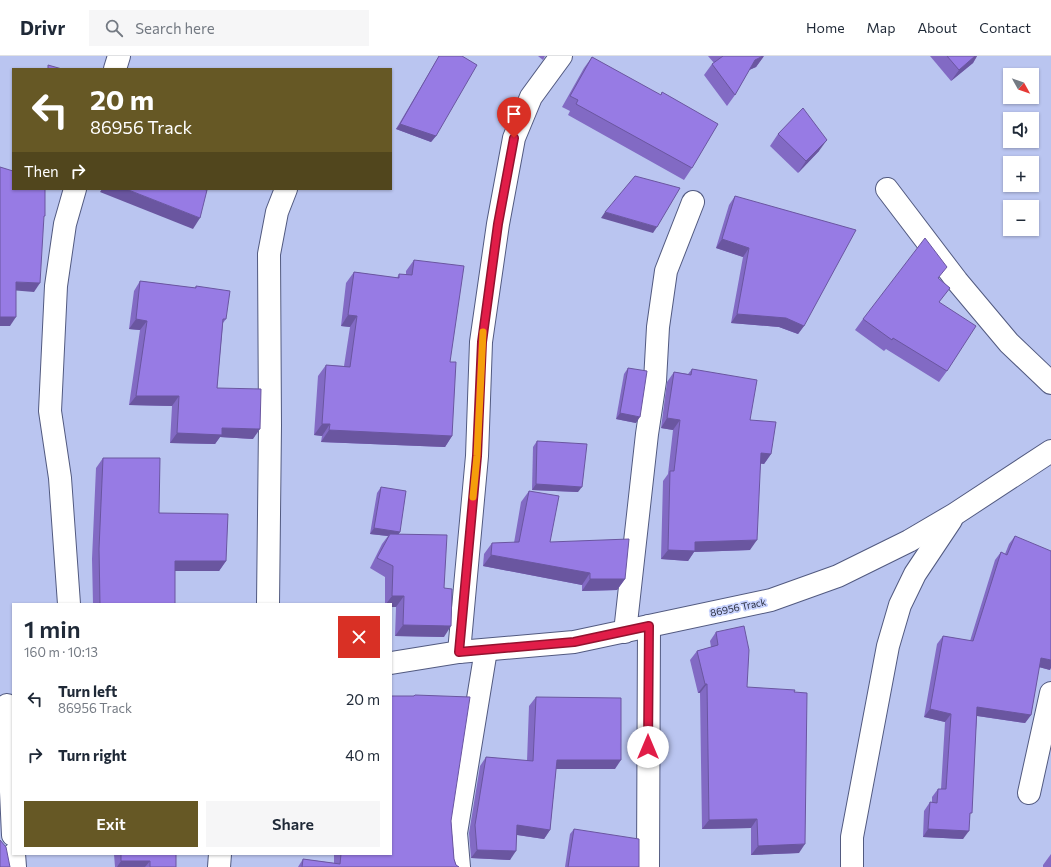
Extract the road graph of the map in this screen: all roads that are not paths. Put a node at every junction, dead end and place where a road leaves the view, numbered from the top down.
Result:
1 (119, 56) edge
2 (562, 56) edge
3 (115, 68) edge
4 (887, 189) dead end
5 (75, 190) edge
6 (286, 190) edge
7 (693, 202) dead end
8 (1051, 383) edge
9 (1051, 451) edge
10 (955, 514) junction
11 (69, 603) edge
12 (268, 603) edge
13 (649, 626) junction
14 (625, 632) junction
15 (486, 650) junction
16 (459, 652) junction
17 (392, 663) edge
18 (1051, 694) edge
19 (7, 705) edge
20 (1029, 793) dead end
21 (12, 813) edge
22 (14, 855) edge
23 (220, 855) edge
24 (14, 867) edge
25 (219, 867) edge
26 (459, 867) edge
27 (648, 867) edge
28 (852, 867) edge

1 - 3 street
2 - 16 street
4 - 8 street
5 - 11 street
6 - 12 street
7 - 14 street
9 - 10 street, 86956 Track
10 - 13 street, 86956 Track
10 - 28 street
13 - 14 street, 86956 Track
13 - 27 street
14 - 15 street, 86956 Track
15 - 16 street, 86956 Track
15 - 26 street
16 - 17 street, 86956 Track
18 - 20 street
19 - 21 street
22 - 24 street
23 - 25 street

